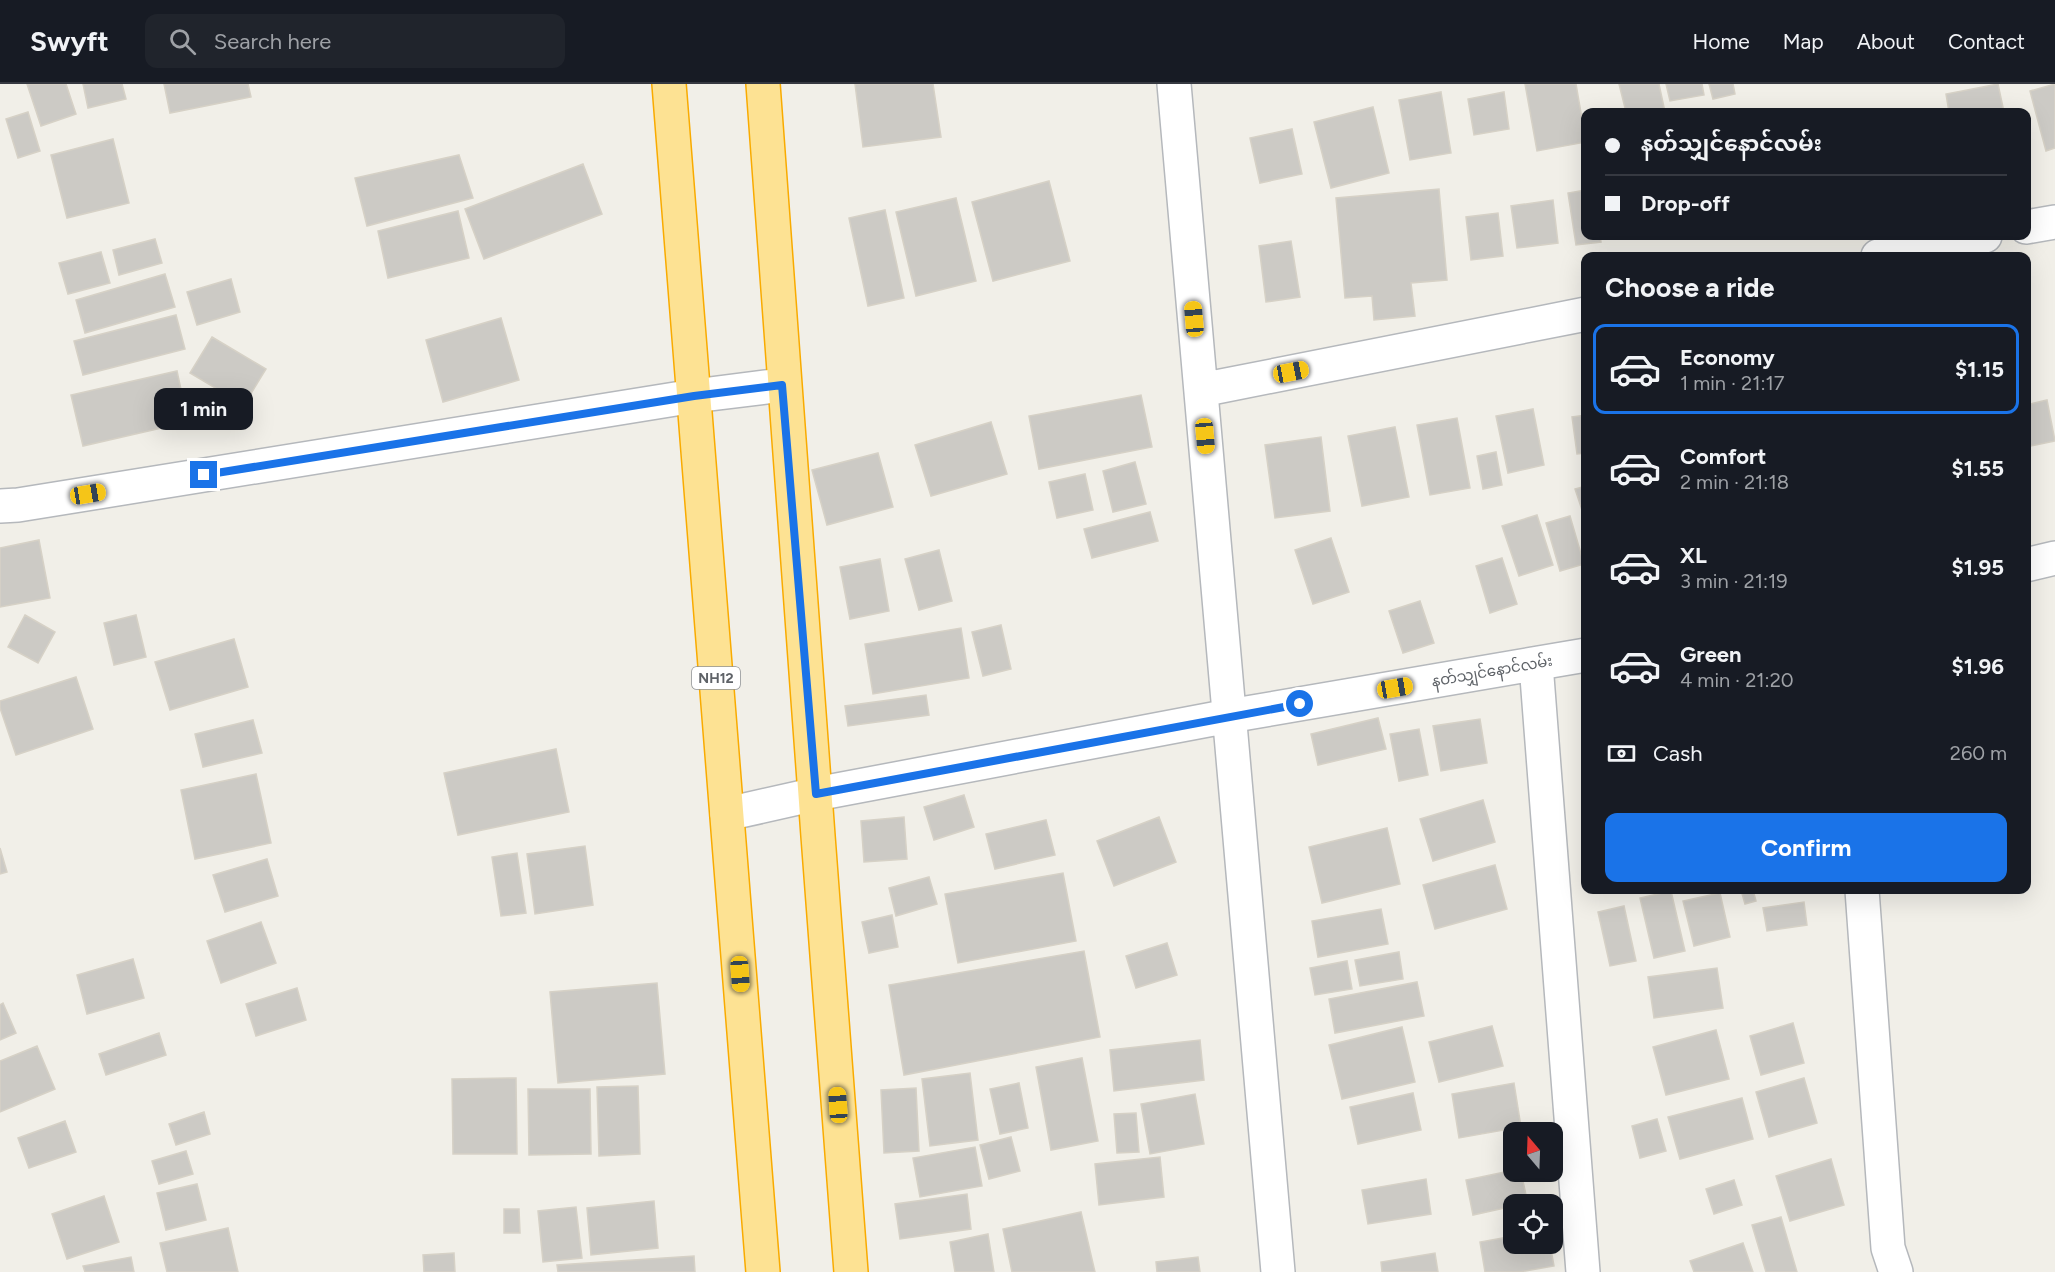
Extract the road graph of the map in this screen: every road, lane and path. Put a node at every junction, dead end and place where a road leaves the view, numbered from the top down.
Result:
1 (669, 84) edge
2 (763, 84) edge
3 (1174, 84) edge
4 (2055, 222) edge
5 (2031, 226) edge
6 (1964, 240) edge
7 (1899, 252) edge
8 (1581, 315) edge
9 (782, 385) junction
10 (1200, 390) junction
11 (694, 396) junction
12 (0, 506) edge
13 (2055, 558) edge
14 (2031, 564) edge
15 (1581, 657) edge
16 (1536, 664) junction
17 (1229, 716) junction
18 (816, 794) junction
19 (727, 814) junction
20 (1862, 894) edge
21 (763, 1272) edge
22 (851, 1272) edge
23 (1278, 1272) edge
24 (1583, 1272) edge
25 (1896, 1272) edge

1 - 11 highway, NH12
2 - 9 highway
3 - 10 street
4 - 5 street
6 - 7 street
8 - 10 street
9 - 11 street
9 - 18 highway
10 - 17 street
11 - 12 street
11 - 19 highway, NH12
13 - 14 street
15 - 16 street, နတ်သျှင်နောင်လမ်း
16 - 17 street, နတ်သျှင်နောင်လမ်း
16 - 24 street
17 - 18 street, နတ်သျှင်နောင်လမ်း
17 - 23 street
18 - 19 street, နတ်သျှင်နောင်လမ်း
18 - 22 highway
19 - 21 highway, NH12
20 - 25 street

